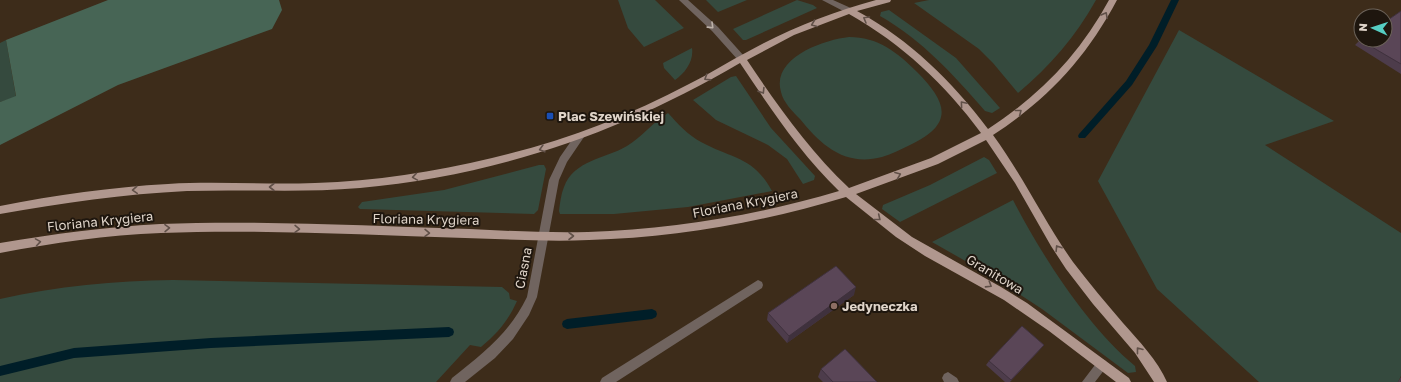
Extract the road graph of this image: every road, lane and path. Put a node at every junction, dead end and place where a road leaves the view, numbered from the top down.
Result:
1 (683, 0) edge
2 (826, 0) edge
3 (887, 0) edge
4 (1113, 0) edge
5 (850, 11) junction
6 (741, 58) junction
7 (988, 134) junction
8 (579, 137) junction
9 (848, 193) junction
10 (0, 210) edge
11 (543, 236) junction
12 (0, 248) edge
13 (758, 285) dead end
14 (1102, 365) junction
15 (456, 382) edge
16 (606, 382) edge
17 (1088, 382) edge
18 (1125, 382) edge
19 (1161, 382) edge

1 -> 6 street
2 - 5 street
3 - 5 main road, Floriana Krygiera
7 -> 4 main road, Floriana Krygiera
5 -> 6 main road, Floriana Krygiera
7 -> 5 main road
6 -> 8 main road, Floriana Krygiera
6 -> 9 main road, Granitowa
9 -> 7 main road, Floriana Krygiera
19 -> 7 main road
8 -> 10 main road, Floriana Krygiera
8 - 11 street, Ciasna
11 -> 9 main road, Floriana Krygiera
9 -> 14 main road, Granitowa
12 -> 11 main road, Floriana Krygiera
11 - 15 street, Ciasna
13 - 16 street
14 - 17 street
14 - 18 main road, Granitowa

